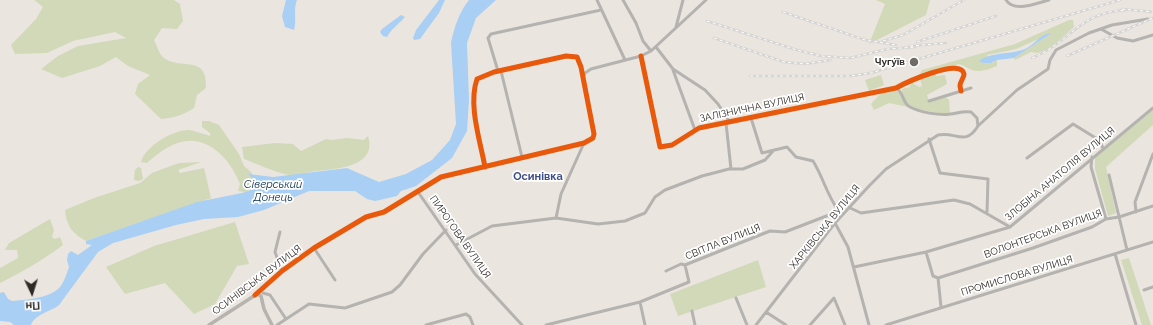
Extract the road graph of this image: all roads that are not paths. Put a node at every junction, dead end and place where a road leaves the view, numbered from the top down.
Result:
1 (597, 0) edge
2 (623, 0) edge
3 (683, 0) edge
4 (706, 0) edge
5 (1006, 0) edge
6 (1049, 0) edge
7 (601, 10) junction
8 (1148, 19) dead end
9 (676, 27) junction
10 (1100, 29) junction
11 (1153, 35) edge
12 (656, 47) junction
13 (651, 51) junction
14 (641, 56) junction
15 (625, 60) junction
16 (581, 67) junction
17 (673, 69) junction
18 (588, 70) junction
19 (500, 71) junction
20 (583, 78) junction
21 (896, 88) junction
22 (971, 88) dead end
23 (961, 91) junction
24 (929, 101) dead end
25 (1153, 108) edge
26 (751, 118) junction
27 (728, 122) junction
28 (978, 126) junction
29 (695, 130) junction
30 (929, 139) junction
31 (584, 143) junction
32 (1104, 148) junction
33 (774, 150) junction
34 (1153, 154) edge
35 (522, 157) junction
36 (1092, 157) junction
37 (1027, 158) dead end
38 (1084, 163) junction
39 (485, 166) junction
40 (1091, 167) junction
41 (731, 169) junction
42 (1109, 175) dead end
43 (418, 192) junction
44 (1153, 206) edge
45 (848, 207) junction
46 (987, 212) junction
47 (1136, 212) junction
48 (1119, 217) junction
49 (556, 218) junction
50 (834, 218) junction
51 (1106, 219) junction
52 (838, 220) junction
53 (835, 223) junction
54 (1010, 227) junction
55 (446, 230) junction
56 (280, 232) dead end
57 (1153, 242) edge
58 (456, 245) junction
59 (314, 248) junction
60 (1127, 250) junction
61 (926, 252) junction
62 (1115, 254) junction
63 (685, 265) junction
64 (854, 266) junction
65 (282, 271) junction
66 (666, 271) dead end
67 (938, 278) junction
68 (335, 280) dead end
69 (266, 284) junction
70 (1153, 287) edge
71 (1144, 290) dead end
72 (263, 293) junction
73 (255, 295) junction
74 (262, 298) junction
75 (736, 298) dead end
76 (640, 302) junction
77 (942, 307) junction
78 (692, 311) dead end
79 (766, 312) junction
80 (286, 319) junction
81 (845, 324) edge
82 (209, 325) edge
83 (272, 325) edge
84 (277, 325) edge
85 (426, 325) edge
86 (473, 325) edge
87 (522, 325) edge
88 (546, 325) edge
89 (645, 325) edge
90 (695, 325) edge
91 (748, 325) edge
92 (756, 325) edge
93 (786, 325) edge
94 (810, 325) edge
95 (869, 325) edge
96 (886, 325) edge
97 (1136, 325) edge

1 - 7 street
2 - 13 street
3 - 9 street
4 - 9 street
5 - 6 street
7 - 15 street
7 - 19 street
8 - 10 street, ХАРКІВСЬКА ВУЛИЦЯ
9 - 12 street
10 - 11 street
10 - 28 street, ХАРКІВСЬКА ВУЛИЦЯ
12 - 13 street
12 - 17 street
13 - 14 street
14 - 15 street
14 - 29 street, ЗАЛІЗНИЧНА ВУЛИЦЯ
15 - 18 street
16 - 18 street
16 - 19 street
16 - 20 street
17 - 27 street
17 - 29 street
18 - 20 street
19 - 35 street
19 - 39 street
20 - 31 street, ОСИНІВСЬКА ВУЛИЦЯ
21 - 23 street, ЗАЛІЗНИЧНА ВУЛИЦЯ
21 - 26 street, ЗАЛІЗНИЧНА ВУЛИЦЯ
21 - 28 street
22 - 23 street
23 - 24 street
25 - 32 street, ЗЛОБІНА АНАТОЛІЯ ВУЛИЦЯ
26 - 27 street, ЗАЛІЗНИЧНА ВУЛИЦЯ
26 - 33 street
27 - 29 street, ЗАЛІЗНИЧНА ВУЛИЦЯ
27 - 41 street
28 - 30 street, ХАРКІВСЬКА ВУЛИЦЯ
30 - 45 street, ХАРКІВСЬКА ВУЛИЦЯ
30 - 46 street
31 - 35 street, ОСИНІВСЬКА ВУЛИЦЯ
31 - 49 street
32 - 36 street, ЗЛОБІНА АНАТОЛІЯ ВУЛИЦЯ
32 - 37 street
33 - 41 street
33 - 50 street
34 - 47 street
35 - 39 street, ОСИНІВСЬКА ВУЛИЦЯ
36 - 38 street, ЗЛОБІНА АНАТОЛІЯ ВУЛИЦЯ
36 - 40 street
38 - 40 street
38 - 54 street, ЗЛОБІНА АНАТОЛІЯ ВУЛИЦЯ
39 - 43 street, ОСИНІВСЬКА ВУЛИЦЯ
40 - 51 street
41 - 49 street
42 - 48 street
43 - 55 street, ПИРОГОВА ВУЛИЦЯ
43 - 59 street, ОСИНІВСЬКА ВУЛИЦЯ
44 - 47 street, ВОЛОНТЕРСЬКА ВУЛИЦЯ
45 - 46 street
45 - 52 street, ХАРКІВСЬКА ВУЛИЦЯ
46 - 54 street
47 - 48 street, ВОЛОНТЕРСЬКА ВУЛИЦЯ
48 - 51 street, ВОЛОНТЕРСЬКА ВУЛИЦЯ
48 - 60 street
49 - 58 street
50 - 52 street
50 - 63 street, СВІТЛА ВУЛИЦЯ
51 - 67 street, ВОЛОНТЕРСЬКА ВУЛИЦЯ
52 - 53 street, ХАРКІВСЬКА ВУЛИЦЯ
53 - 64 street
53 - 79 street, ХАРКІВСЬКА ВУЛИЦЯ
54 - 61 street, ЗЛОБІНА АНАТОЛІЯ ВУЛИЦЯ
55 - 58 street, ПИРОГОВА ВУЛИЦЯ
55 - 80 street
56 - 65 street
57 - 60 street, ПРОМИСЛОВА ВУЛИЦЯ
58 - 87 street, ПИРОГОВА ВУЛИЦЯ
59 - 65 street, ОСИНІВСЬКА ВУЛИЦЯ
59 - 68 street, ОСИНІВСЬКА ВУЛИЦЯ
60 - 62 street, ПРОМИСЛОВА ВУЛИЦЯ
61 - 64 street, ЗЛОБІНА АНАТОЛІЯ ВУЛИЦЯ
61 - 67 street
62 - 77 street, ПРОМИСЛОВА ВУЛИЦЯ
62 - 97 street
63 - 66 street
63 - 76 street, СВІТЛА ВУЛИЦЯ
64 - 95 street
65 - 69 street, ОСИНІВСЬКА ВУЛИЦЯ
67 - 77 street
69 - 72 street
69 - 73 street, ОСИНІВСЬКА ВУЛИЦЯ
70 - 71 street
72 - 74 street
72 - 80 street
73 - 74 main road
73 - 82 main road, ОСИНІВСЬКА ВУЛИЦЯ
74 - 83 main road
75 - 91 street
76 - 88 street, СВІТЛА ВУЛИЦЯ
76 - 89 street
77 - 96 street, ПРОМИСЛОВА ВУЛИЦЯ
78 - 90 street
79 - 92 street, ХАРКІВСЬКА ВУЛИЦЯ
79 - 93 street
80 - 84 street
81 - 94 street
85 - 86 street

